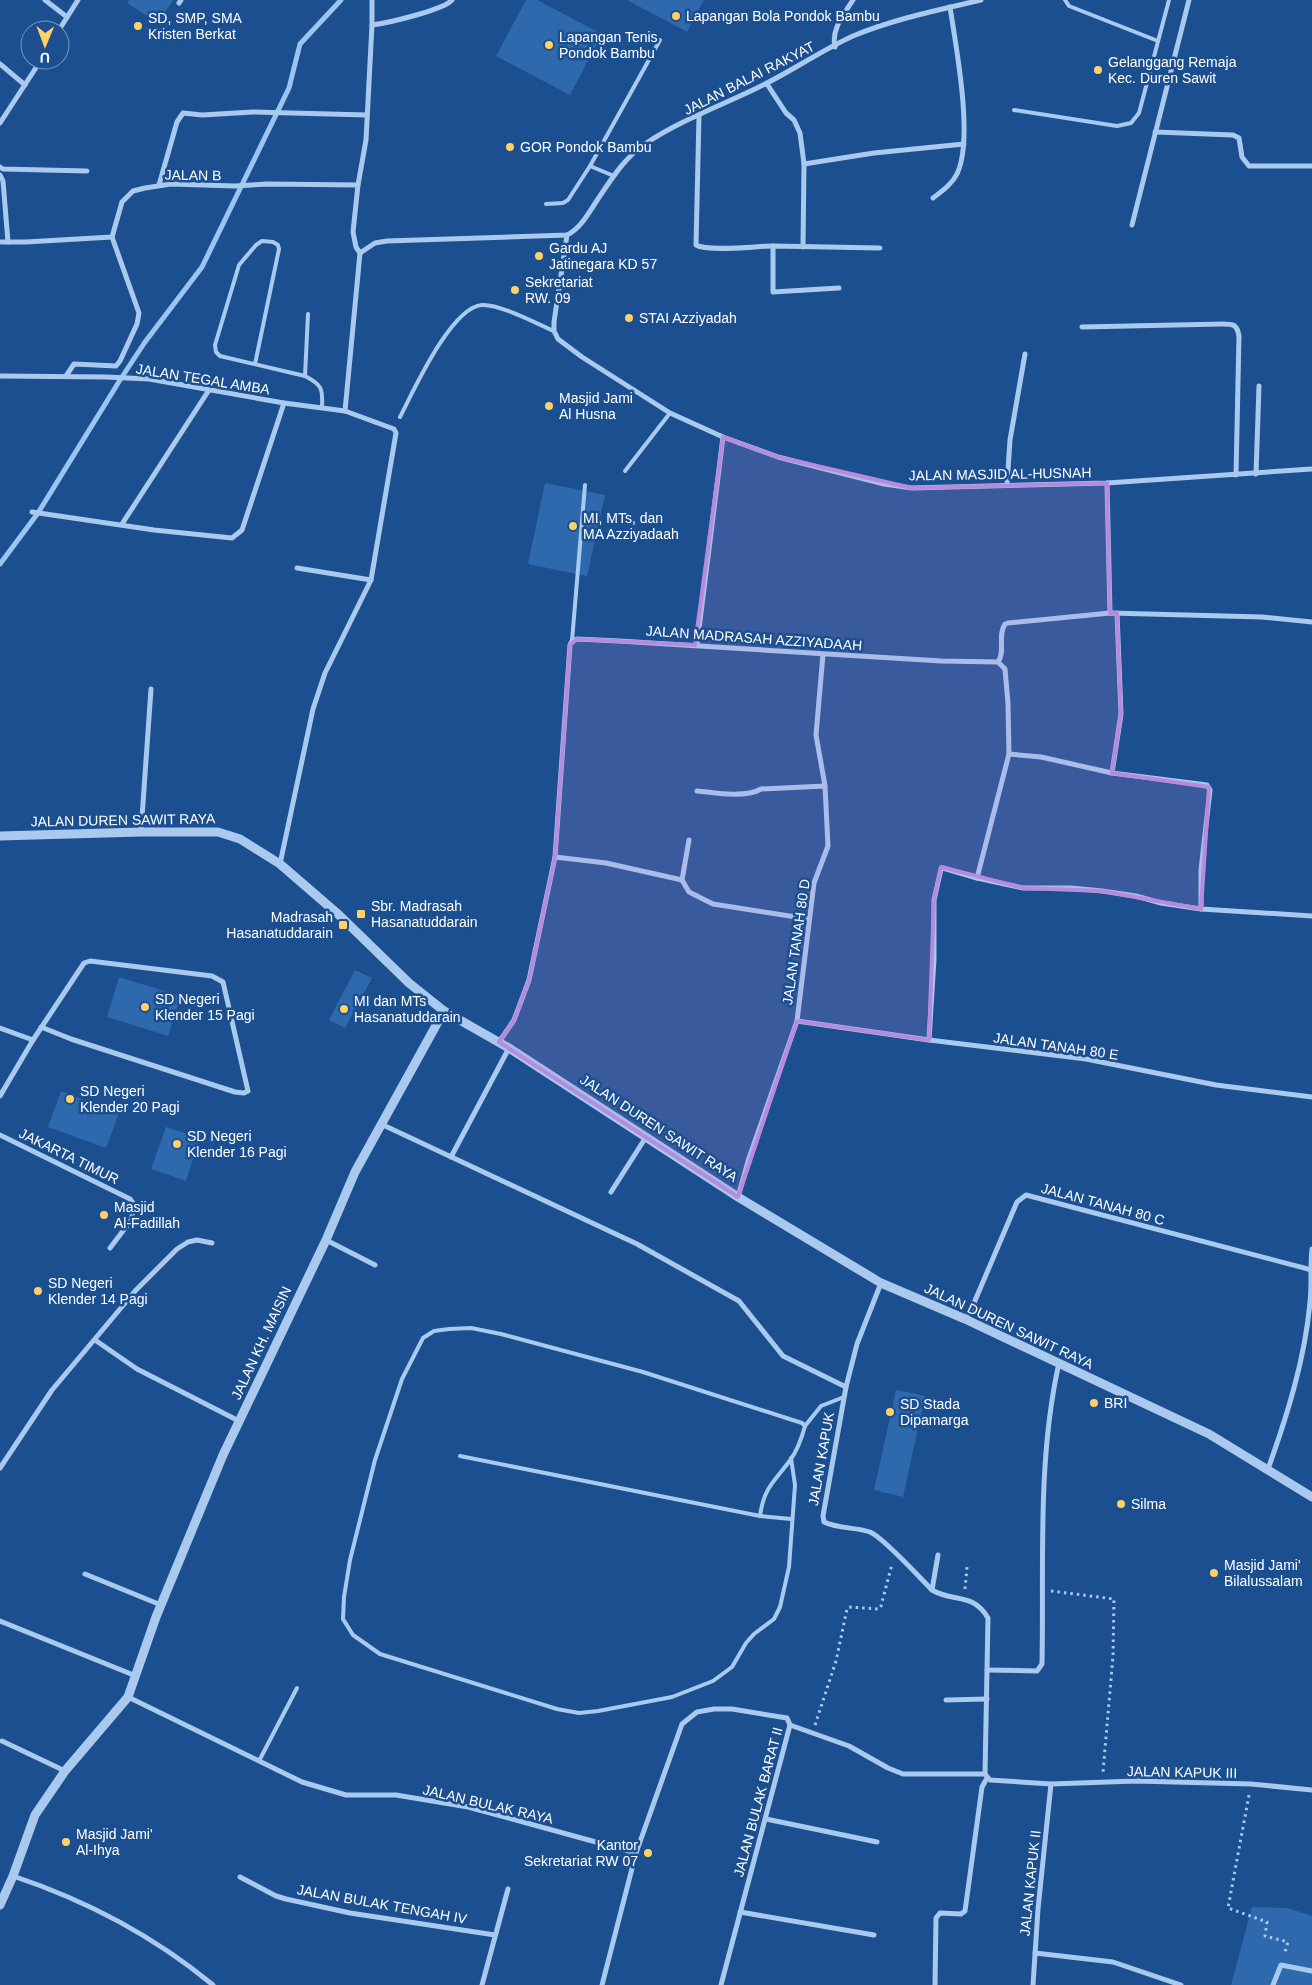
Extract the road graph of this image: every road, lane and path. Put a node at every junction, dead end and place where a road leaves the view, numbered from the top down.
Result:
1 (45, 0) edge
2 (78, 0) edge
3 (372, 0) edge
4 (452, 0) edge
5 (853, 0) edge
6 (980, 0) edge
7 (1066, 0) edge
8 (1169, 0) edge
9 (1189, 0) edge
10 (950, 7) junction
11 (67, 16) junction
12 (65, 20) edge
13 (372, 25) junction
14 (660, 40) dead end
15 (1158, 41) junction
16 (835, 46) junction
17 (0, 64) edge
18 (35, 70) edge
19 (767, 84) junction
20 (26, 85) junction
21 (1014, 110) dead end
22 (367, 115) junction
23 (699, 116) junction
24 (0, 122) edge
25 (1155, 132) junction
26 (964, 144) junction
27 (804, 164) junction
28 (590, 166) junction
29 (1312, 166) edge
30 (0, 167) edge
31 (87, 171) dead end
32 (0, 175) edge
33 (614, 176) junction
34 (358, 185) junction
35 (159, 186) junction
36 (933, 198) dead end
37 (546, 204) dead end
38 (1132, 225) dead end
39 (567, 235) junction
40 (112, 237) junction
41 (0, 242) edge
42 (8, 242) junction
43 (774, 246) junction
44 (803, 247) junction
45 (880, 248) dead end
46 (360, 253) junction
47 (839, 288) dead end
48 (308, 314) dead end
49 (1082, 326) dead end
50 (554, 331) junction
51 (1024, 354) dead end
52 (255, 364) junction
53 (0, 376) edge
54 (66, 376) junction
55 (305, 376) junction
56 (1259, 386) dead end
57 (209, 390) junction
58 (284, 403) junction
59 (324, 408) junction
60 (345, 411) junction
61 (670, 413) junction
62 (400, 418) dead end
63 (723, 437) junction
64 (1312, 469) edge
65 (625, 471) dead end
66 (1256, 474) junction
67 (1236, 475) junction
68 (1107, 483) junction
69 (585, 485) dead end
70 (1007, 485) junction
71 (32, 512) dead end
72 (122, 524) junction
73 (297, 568) dead end
74 (371, 580) junction
75 (1110, 613) junction
76 (1117, 613) junction
77 (1312, 622) edge
78 (572, 641) junction
79 (697, 645) junction
80 (823, 654) junction
81 (998, 662) junction
82 (151, 689) dead end
83 (1009, 754) junction
84 (1112, 773) junction
85 (825, 786) junction
86 (697, 791) dead end
87 (141, 832) junction
88 (0, 836) edge
89 (689, 840) dead end
90 (555, 857) junction
91 (280, 864) junction
92 (977, 878) junction
93 (682, 880) junction
94 (1201, 909) junction
95 (1312, 916) edge
96 (809, 919) junction
97 (444, 1011) junction
98 (797, 1021) junction
99 (41, 1027) junction
100 (0, 1028) edge
101 (33, 1040) junction
102 (929, 1040) junction
103 (500, 1042) junction
104 (509, 1048) junction
105 (0, 1096) edge
106 (1312, 1097) edge
107 (381, 1124) junction
108 (0, 1135) edge
109 (646, 1137) junction
110 (451, 1157) junction
111 (611, 1192) dead end
112 (738, 1197) junction
113 (326, 1240) junction
114 (212, 1243) dead end
115 (110, 1248) dead end
116 (1312, 1249) edge
117 (375, 1265) dead end
118 (1311, 1270) edge
119 (881, 1283) junction
120 (965, 1319) junction
121 (95, 1340) junction
122 (1059, 1363) junction
123 (846, 1387) junction
124 (844, 1397) junction
125 (239, 1421) junction
126 (805, 1426) junction
127 (460, 1456) dead end
128 (791, 1458) junction
129 (0, 1468) edge
130 (1268, 1469) junction
131 (1312, 1497) edge
132 (760, 1516) junction
133 (791, 1519) junction
134 (895, 1553) junction
135 (938, 1555) dead end
136 (967, 1567) dead end
137 (85, 1574) dead end
138 (932, 1590) junction
139 (1044, 1590) junction
140 (965, 1594) dead end
141 (161, 1605) junction
142 (0, 1621) edge
143 (987, 1670) junction
144 (136, 1676) junction
145 (297, 1688) dead end
146 (128, 1698) junction
147 (987, 1699) junction
148 (946, 1700) dead end
149 (790, 1725) junction
150 (813, 1733) junction
151 (2, 1741) dead end
152 (259, 1761) junction
153 (65, 1771) junction
154 (986, 1776) junction
155 (1102, 1782) junction
156 (1051, 1784) junction
157 (1251, 1784) junction
158 (1312, 1790) edge
159 (766, 1819) junction
160 (877, 1842) dead end
161 (636, 1853) junction
162 (13, 1876) junction
163 (240, 1877) dead end
164 (508, 1889) dead end
165 (0, 1905) edge
166 (740, 1912) junction
167 (495, 1935) junction
168 (874, 1935) dead end
169 (1034, 1953) junction
170 (1281, 1965) junction
171 (1312, 1971) edge
172 (213, 1985) edge
173 (482, 1985) edge
174 (602, 1985) edge
175 (721, 1985) edge
176 (935, 1985) edge
177 (1033, 1985) edge
178 (1181, 1985) edge
179 (1273, 1985) edge

1 - 11 street
2 - 11 street
3 - 13 street
4 - 13 street
5 - 16 street
6 - 10 street, JALAN BALAI RAKYAT
7 - 15 lane
8 - 15 lane
9 - 25 street
10 - 16 street, JALAN BALAI RAKYAT
10 - 26 street
11 - 12 street
13 - 22 street
14 - 28 lane
15 - 21 lane
16 - 19 street, JALAN BALAI RAKYAT
17 - 20 street
18 - 20 street
19 - 23 street, JALAN BALAI RAKYAT
19 - 27 street
20 - 24 street
22 - 34 street
22 - 35 street
23 - 33 street, JALAN BALAI RAKYAT
23 - 43 street
25 - 29 street
25 - 38 street
26 - 27 street
26 - 36 street
27 - 44 street
28 - 33 lane
28 - 37 lane
30 - 31 street
32 - 42 street
33 - 39 street, JALAN BALAI RAKYAT
34 - 35 street, JALAN B
34 - 46 street
35 - 40 street, JALAN B
39 - 46 street
39 - 50 street
40 - 42 street
40 - 54 street
41 - 42 street
43 - 44 street
43 - 47 street
44 - 45 street
46 - 60 street
48 - 55 lane
49 - 67 street
50 - 61 street, JALAN MASJID AL-HUSNAH
50 - 62 lane
51 - 70 street
52 - 52 lane
52 - 55 lane
53 - 54 street, JALAN TEGAL AMBA
54 - 57 street, JALAN TEGAL AMBA
55 - 59 lane
56 - 66 street
57 - 58 street, JALAN TEGAL AMBA
57 - 72 street
58 - 59 street, JALAN TEGAL AMBA
58 - 72 street
59 - 60 street, JALAN TEGAL AMBA
60 - 74 street, JALAN TEGAL AMBA
61 - 63 street, JALAN MASJID AL-HUSNAH
61 - 65 lane
63 - 70 street, JALAN MASJID AL-HUSNAH
63 - 79 street
64 - 66 street, JALAN MASJID AL-HUSNAH
66 - 67 street, JALAN MASJID AL-HUSNAH
67 - 68 street, JALAN MASJID AL-HUSNAH
68 - 70 street, JALAN MASJID AL-HUSNAH
68 - 75 street
69 - 78 lane
71 - 72 street
73 - 74 street
74 - 91 street
75 - 76 street
75 - 81 street
76 - 77 street
76 - 84 street
78 - 79 street, JALAN MADRASAH AZZIYADAAH
78 - 90 street
79 - 80 street, JALAN MADRASAH AZZIYADAAH
80 - 81 street, JALAN MADRASAH AZZIYADAAH
80 - 85 street, JALAN TANAH 80 D
81 - 83 street
82 - 87 street
83 - 84 street
83 - 92 street
84 - 94 street
85 - 86 street
85 - 96 street, JALAN TANAH 80 D
87 - 88 street, JALAN DUREN SAWIT RAYA
87 - 91 street, JALAN DUREN SAWIT RAYA
89 - 93 street
90 - 93 street
90 - 103 street
91 - 97 street, JALAN DUREN SAWIT RAYA
92 - 94 street
92 - 102 street
93 - 96 street
94 - 95 street
96 - 98 street, JALAN TANAH 80 D
97 - 103 street, JALAN DUREN SAWIT RAYA
97 - 107 street, JALAN KH. MAISIN
98 - 102 street, JALAN TANAH 80 E
98 - 112 street, JALAN TANAH 80 D
99 - 99 street
99 - 101 street
100 - 101 street
101 - 105 street
102 - 106 street, JALAN TANAH 80 E
103 - 104 street, JALAN DUREN SAWIT RAYA
104 - 109 street, JALAN DUREN SAWIT RAYA
104 - 110 street
107 - 110 street
107 - 113 street, JALAN KH. MAISIN
108 - 115 street, JAKARTA TIMUR
109 - 111 street
109 - 112 street, JALAN DUREN SAWIT RAYA
110 - 123 street
112 - 119 street, JALAN DUREN SAWIT RAYA
113 - 117 street
113 - 125 street, JALAN KH. MAISIN
114 - 121 street
116 - 118 street
118 - 120 street, JALAN TANAH 80 C
118 - 130 street
119 - 120 street, JALAN DUREN SAWIT RAYA
119 - 123 street, JALAN KAPUK
120 - 122 street, JALAN DUREN SAWIT RAYA
121 - 125 street
121 - 129 street
122 - 130 street, JALAN DUREN SAWIT RAYA
122 - 139 street
123 - 124 street, JALAN KAPUK
124 - 126 lane
124 - 134 street, JALAN KAPUK
125 - 141 street, JALAN KH. MAISIN
126 - 128 lane
126 - 133 lane
127 - 132 lane
128 - 132 lane
128 - 133 lane
130 - 131 street, JALAN DUREN SAWIT RAYA
132 - 133 lane
134 - 138 street, JALAN KAPUK
134 - 150 path
135 - 138 street
136 - 140 path
137 - 141 street
138 - 143 street, JALAN KAPUK
139 - 143 street
139 - 155 path
141 - 144 street, JALAN KH. MAISIN
142 - 144 street
143 - 147 street, JALAN KAPUK
144 - 146 street, JALAN KH. MAISIN
145 - 152 lane
146 - 152 street, JALAN BULAK RAYA
146 - 153 street
147 - 148 street
147 - 154 street, JALAN KAPUK
149 - 150 street
149 - 159 street, JALAN BULAK BARAT II
149 - 161 street, JALAN BULAK BARAT II
150 - 154 street
151 - 153 street
152 - 161 street, JALAN BULAK RAYA
153 - 162 street
154 - 156 street
154 - 176 street, JALAN KAPUK
155 - 156 street, JALAN KAPUK III
155 - 157 street, JALAN KAPUK III
156 - 169 street, JALAN KAPUK II
157 - 158 street, JALAN KAPUK III
157 - 170 path
159 - 160 street
159 - 166 street, JALAN BULAK BARAT II
161 - 174 street
162 - 165 street
162 - 172 street
163 - 167 street, JALAN BULAK TENGAH IV
164 - 167 street
166 - 168 street
166 - 175 street, JALAN BULAK BARAT II
167 - 173 street
169 - 177 street, JALAN KAPUK II
169 - 178 street
170 - 171 street
170 - 179 street

